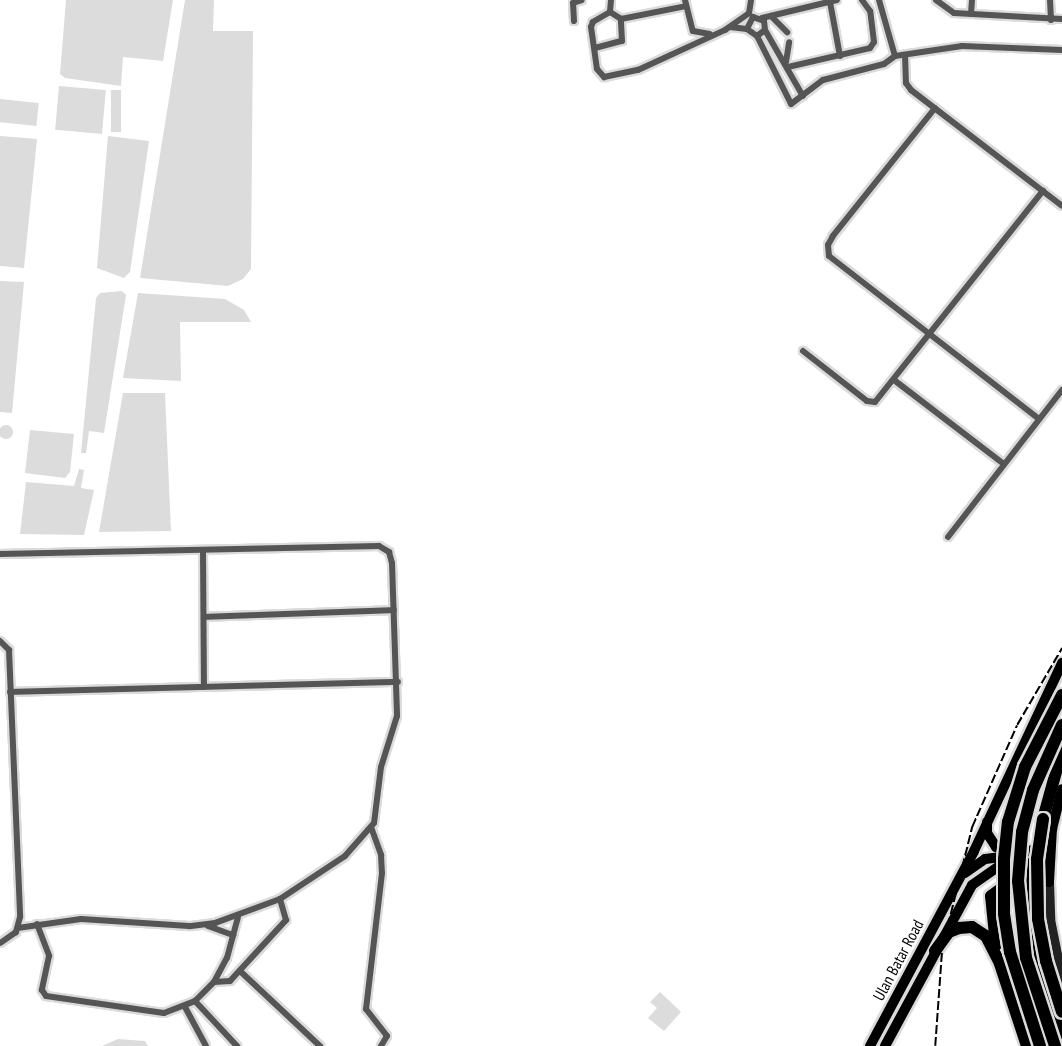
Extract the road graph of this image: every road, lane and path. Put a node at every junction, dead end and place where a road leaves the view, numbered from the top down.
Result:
1 (582, 0) edge
2 (610, 0) edge
3 (751, 0) edge
4 (837, 0) edge
5 (862, 0) edge
6 (879, 0) edge
7 (936, 0) edge
8 (972, 0) edge
9 (1050, 0) edge
10 (830, 2) junction
11 (686, 3) edge
12 (610, 12) junction
13 (753, 13) junction
14 (971, 14) junction
15 (771, 16) junction
16 (762, 18) junction
17 (621, 19) junction
18 (1062, 19) edge
19 (1051, 20) junction
20 (574, 21) dead end
21 (746, 23) junction
22 (730, 27) junction
23 (765, 30) junction
24 (787, 32) dead end
25 (715, 34) junction
26 (758, 36) junction
27 (789, 42) dead end
28 (595, 48) junction
29 (1062, 50) edge
30 (905, 55) junction
31 (840, 56) junction
32 (895, 56) junction
33 (787, 65) junction
34 (803, 96) junction
35 (935, 108) junction
36 (1043, 191) junction
37 (1062, 206) edge
38 (931, 335) junction
39 (803, 351) dead end
40 (894, 380) junction
41 (1062, 390) edge
42 (1039, 419) junction
43 (1004, 464) junction
44 (948, 537) dead end
45 (203, 551) junction
46 (0, 554) edge
47 (394, 609) junction
48 (204, 617) junction
49 (0, 641) edge
50 (1062, 663) edge
51 (398, 682) junction
52 (204, 687) junction
53 (10, 692) junction
54 (1062, 695) edge
55 (1043, 702) junction
56 (1062, 725) edge
57 (1062, 732) edge
58 (1062, 750) edge
59 (1062, 789) edge
60 (988, 818) junction
61 (371, 827) junction
62 (1052, 829) junction
63 (1018, 859) junction
64 (1049, 882) junction
65 (954, 888) junction
66 (280, 898) junction
67 (1030, 906) junction
68 (237, 917) junction
69 (37, 924) junction
70 (206, 925) junction
71 (18, 928) junction
72 (233, 934) junction
73 (0, 943) edge
74 (935, 951) junction
75 (1000, 964) junction
76 (240, 971) junction
77 (1062, 979) edge
78 (214, 982) junction
79 (195, 1001) junction
80 (185, 1007) junction
81 (1062, 1012) edge
82 (1062, 1033) edge
83 (206, 1046) edge
84 (237, 1046) edge
85 (320, 1046) edge
86 (381, 1046) edge
87 (870, 1046) edge
88 (885, 1046) edge
89 (1027, 1046) edge
90 (1040, 1046) edge
91 (1055, 1046) edge

1 - 20 street
2 - 12 street
3 - 13 street
4 - 10 street
5 - 31 street
6 - 32 street
7 - 14 street
8 - 14 street
9 - 19 street
10 - 15 street
10 - 31 street
11 - 17 street
11 - 25 street
12 - 17 street
12 - 28 street
13 - 16 street
13 - 21 street
14 - 19 street
15 - 16 street
15 - 24 street
16 - 23 street
17 - 28 street
18 - 19 street
21 - 22 street
21 - 22 street
21 - 26 street
22 - 25 street
23 - 26 street
23 - 33 street
25 - 28 street
26 - 34 street
27 - 33 street
29 - 30 street
30 - 32 street
30 - 35 street
31 - 33 street
32 - 34 street
33 - 34 street
35 - 36 street
35 - 38 street
36 - 37 street
36 - 38 street
38 - 40 street
38 - 42 street
39 - 40 street
40 - 43 street
41 - 42 street
42 - 43 street
43 - 44 street
45 - 46 street
45 - 47 street
45 - 48 street
47 - 48 street
47 - 51 street
48 - 52 street
49 - 53 street
50 - 55 main road
51 - 52 street
51 - 61 street
52 - 53 street
53 - 71 street
54 - 90 highway, bridge
55 - 57 main road
55 - 60 main road
56 - 91 highway, bridge
58 - 81 highway, bridge
59 - 62 main road
60 - 62 main road
60 - 65 main road
61 - 66 street
61 - 86 street
62 - 64 main road
63 - 64 main road
63 - 65 main road
63 - 67 highway
63 - 74 main road, Ulan Batar Road
64 - 77 main road
65 - 87 main road, Ulan Batar Road
66 - 68 street
66 - 76 street
67 - 75 highway
67 - 82 highway
68 - 70 street
68 - 72 street
69 - 70 street
69 - 71 street
69 - 80 street
70 - 72 street
71 - 73 street
72 - 78 street
74 - 75 highway
74 - 88 main road, Ulan Batar Road
75 - 89 highway
76 - 78 street
76 - 85 street
78 - 79 street
79 - 80 street
79 - 84 street
80 - 83 street

